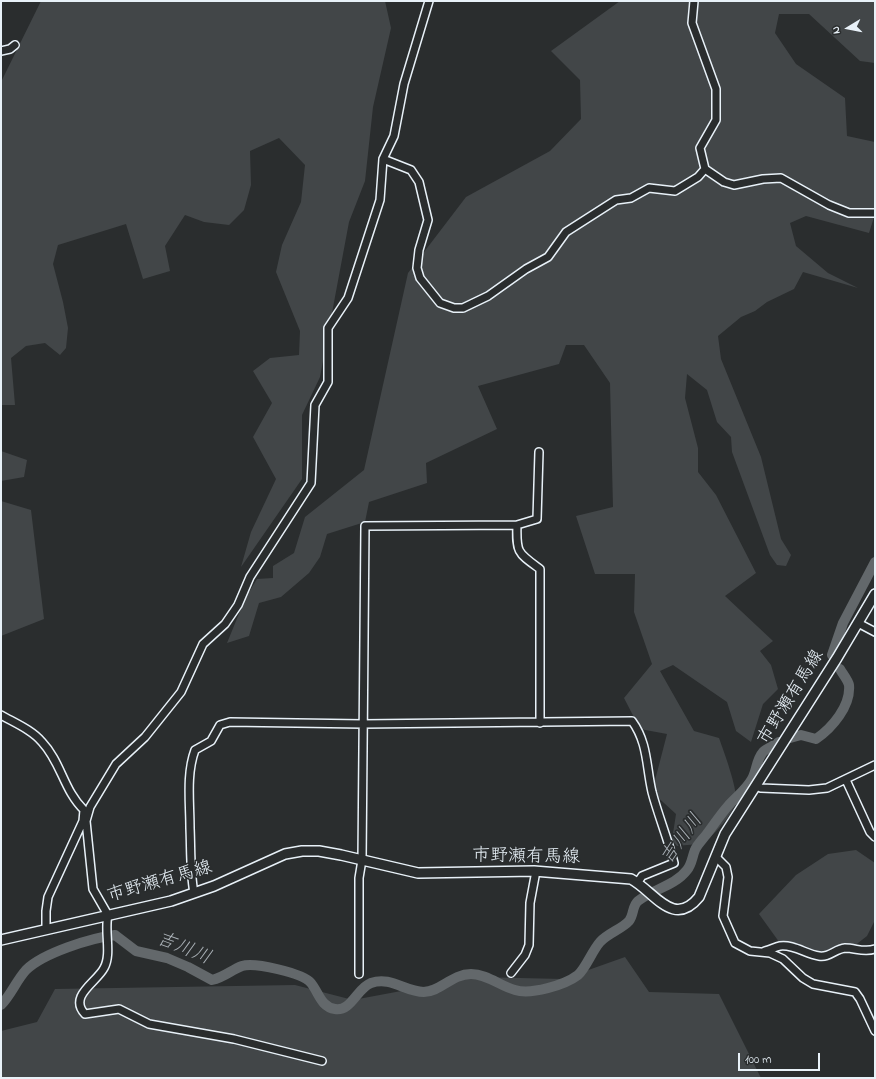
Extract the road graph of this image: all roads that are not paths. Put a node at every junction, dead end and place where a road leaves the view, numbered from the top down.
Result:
1 (429, 1) edge
2 (694, 1) edge
3 (15, 44) dead end
4 (1, 52) edge
5 (383, 159) junction
6 (705, 169) junction
7 (875, 213) edge
8 (539, 452) dead end
9 (517, 525) junction
10 (875, 594) edge
11 (858, 623) junction
12 (875, 632) edge
13 (1, 715) edge
14 (540, 723) junction
15 (363, 724) junction
16 (875, 765) edge
17 (846, 780) junction
18 (756, 786) junction
19 (84, 821) junction
20 (875, 837) edge
21 (716, 857) junction
22 (362, 860) junction
23 (536, 871) junction
24 (639, 883) junction
25 (194, 893) junction
26 (107, 918) junction
27 (46, 929) junction
28 (1, 940) edge
29 (875, 949) edge
30 (761, 953) junction
31 (511, 973) dead end
32 (359, 974) dead end
33 (874, 1029) edge
34 (322, 1062) dead end

1 - 5 street
2 - 6 street
3 - 4 street
5 - 6 street
5 - 19 street
6 - 7 street
8 - 9 street
9 - 14 street
9 - 15 street
10 - 11 main road, 市野瀬有馬線
11 - 12 street
11 - 18 main road, 市野瀬有馬線
13 - 19 street
14 - 15 street
14 - 24 street
15 - 22 street
15 - 25 street
16 - 17 street
17 - 18 street
17 - 20 street
18 - 21 main road, 市野瀬有馬線
19 - 26 street
19 - 27 street
21 - 24 main road, 市野瀬有馬線
21 - 30 street
22 - 23 main road, 市野瀬有馬線
22 - 25 main road, 市野瀬有馬線
22 - 32 street
23 - 24 main road, 市野瀬有馬線
23 - 31 street
25 - 26 main road, 市野瀬有馬線
26 - 27 main road, 市野瀬有馬線
26 - 34 street
27 - 28 main road, 市野瀬有馬線
29 - 30 street
30 - 33 street

